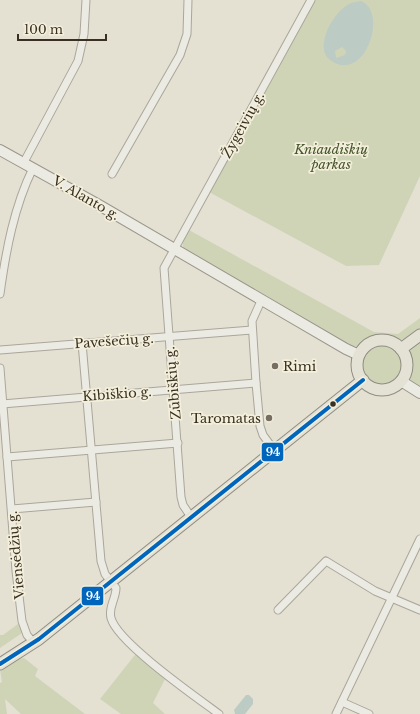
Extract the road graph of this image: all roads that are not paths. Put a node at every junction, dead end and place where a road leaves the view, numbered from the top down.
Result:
1 (86, 0) edge
2 (188, 0) edge
3 (311, 0) edge
4 (0, 150) edge
5 (24, 162) junction
6 (33, 168) junction
7 (112, 174) dead end
8 (174, 250) junction
9 (0, 294) edge
10 (261, 301) junction
11 (252, 330) junction
12 (420, 335) edge
13 (169, 337) junction
14 (82, 344) junction
15 (401, 349) junction
16 (0, 350) edge
17 (359, 355) junction
18 (0, 368) edge
19 (363, 380) junction
20 (401, 381) junction
21 (256, 383) junction
22 (173, 390) junction
23 (420, 393) edge
24 (87, 396) junction
25 (2, 404) junction
26 (178, 443) junction
27 (91, 450) junction
28 (274, 450) junction
29 (8, 457) junction
30 (96, 502) junction
31 (12, 509) junction
32 (191, 517) junction
33 (420, 539) edge
34 (112, 581) junction
35 (393, 598) junction
36 (278, 610) dead end
37 (420, 610) edge
38 (34, 643) junction
39 (0, 664) edge
40 (342, 702) junction
41 (219, 714) edge
42 (336, 714) edge
43 (369, 714) edge

1 - 5 street
2 - 7 street
3 - 8 street, Žygeivių g.
4 - 5 main road, V. Alanto g.
5 - 6 main road, V. Alanto g.
6 - 8 main road, V. Alanto g.
6 - 9 street
8 - 10 main road, V. Alanto g.
8 - 13 street, Zūbiškių g.
10 - 11 street
10 - 17 main road, V. Alanto g.
11 - 13 street, Pavešečių g.
11 - 21 street
12 - 15 main road
13 - 14 street, Pavešečių g.
13 - 22 street, Zūbiškių g.
14 - 16 street, Pavešečių g.
14 - 24 street
15 - 17 main road
15 - 20 main road
17 - 19 main road
18 - 25 street, Viensėdžių g.
19 - 20 main road
19 - 28 main road
20 - 23 main road
21 - 22 street, Kibiškio g.
21 - 28 street
22 - 24 street, Kibiškio g.
22 - 26 street, Zūbiškių g.
24 - 25 street, Kibiškio g.
24 - 27 street
25 - 29 street, Viensėdžių g.
26 - 27 street
26 - 32 street, Zūbiškių g.
27 - 29 street
27 - 30 street
28 - 32 main road
29 - 31 street, Viensėdžių g.
30 - 31 street
30 - 34 street
31 - 38 street, Viensėdžių g.
32 - 34 main road
33 - 35 street
34 - 38 main road
34 - 41 street
35 - 36 street
35 - 37 street
35 - 40 street
38 - 39 main road
40 - 42 street
40 - 43 street

